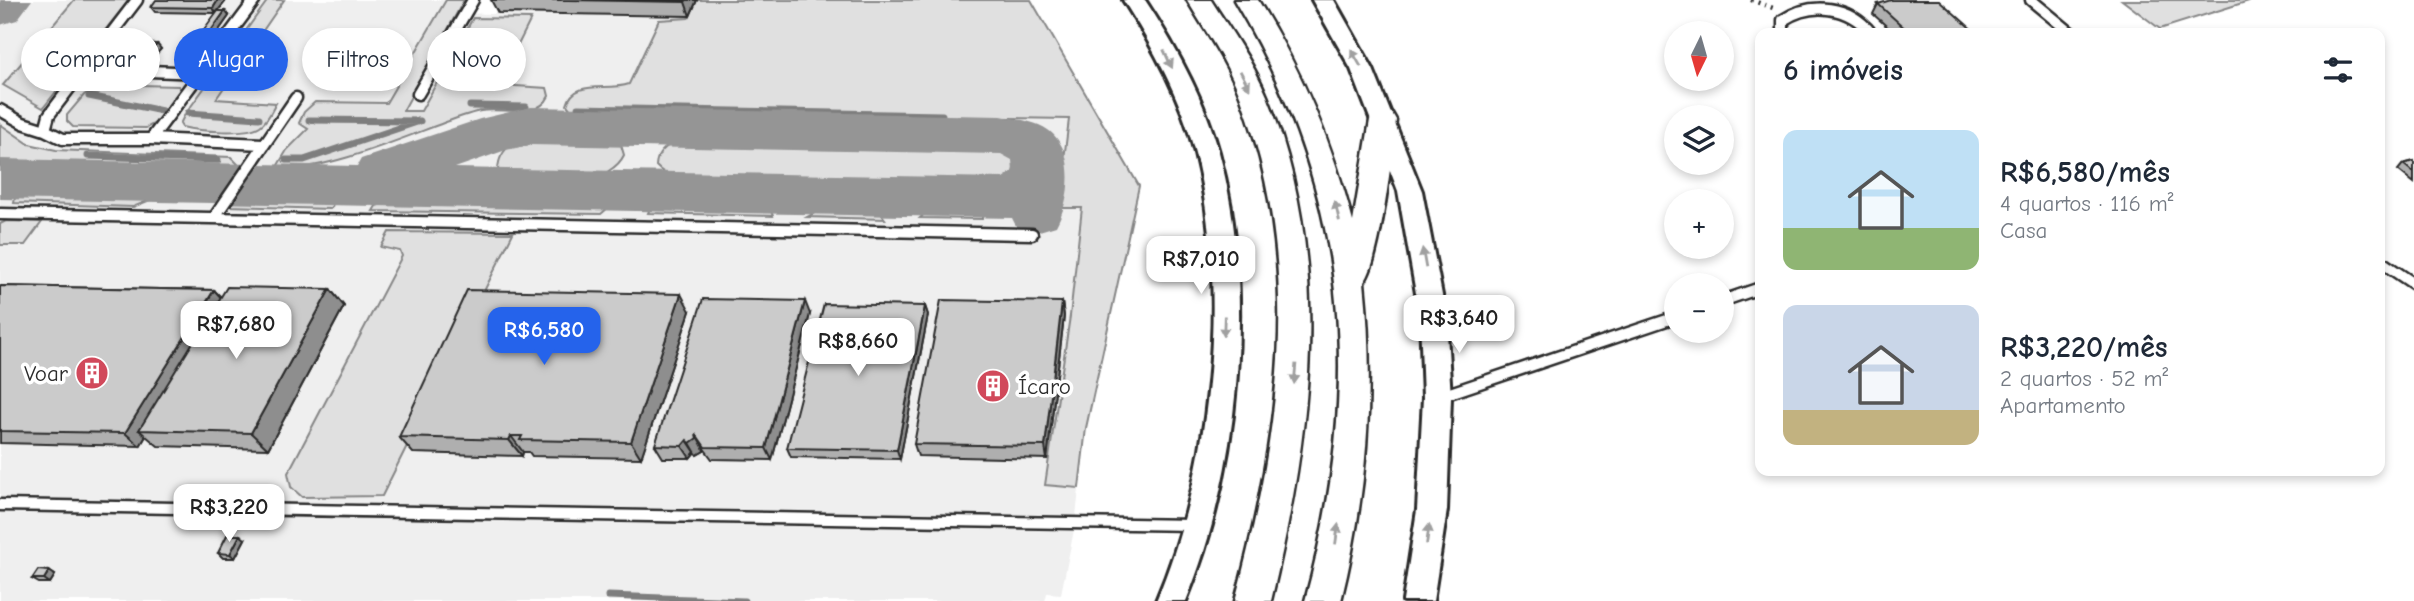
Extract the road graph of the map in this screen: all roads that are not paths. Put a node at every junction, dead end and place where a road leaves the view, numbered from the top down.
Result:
1 (137, 0) edge
2 (256, 0) edge
3 (473, 0) edge
4 (1134, 0) edge
5 (1199, 0) edge
6 (1245, 0) edge
7 (1323, 0) edge
8 (2031, 0) edge
9 (1833, 4) edge
10 (116, 28) edge
11 (235, 28) edge
12 (1783, 28) edge
13 (1866, 28) edge
14 (2065, 28) edge
15 (68, 91) edge
16 (187, 91) edge
17 (418, 94) dead end
18 (296, 99) dead end
19 (0, 110) edge
20 (1383, 120) junction
21 (45, 130) junction
22 (151, 139) junction
23 (263, 144) junction
24 (0, 214) edge
25 (214, 218) junction
26 (1032, 234) dead end
27 (2385, 264) edge
28 (2414, 284) edge
29 (1351, 290) junction
30 (1755, 290) edge
31 (1734, 297) edge
32 (1664, 321) edge
33 (1437, 398) junction
34 (0, 505) edge
35 (1199, 525) junction
36 (1171, 601) edge
37 (1253, 601) edge
38 (1323, 601) edge
39 (1418, 601) edge

1 - 10 lane
2 - 11 lane
3 - 17 lane
4 -> 35 street
5 -> 37 main road
29 -> 6 main road
20 -> 7 street
8 - 14 lane
9 - 12 lane
9 - 13 lane
15 - 21 lane
16 - 22 lane
18 - 23 lane
19 - 21 lane
20 - 29 main road
33 -> 20 street
21 - 22 lane
22 - 23 lane
23 - 25 lane
24 - 25 lane
25 - 26 lane
27 - 28 lane
38 -> 29 main road
30 - 31 lane
32 - 33 lane
39 -> 33 street
34 - 35 lane
35 - 36 street

